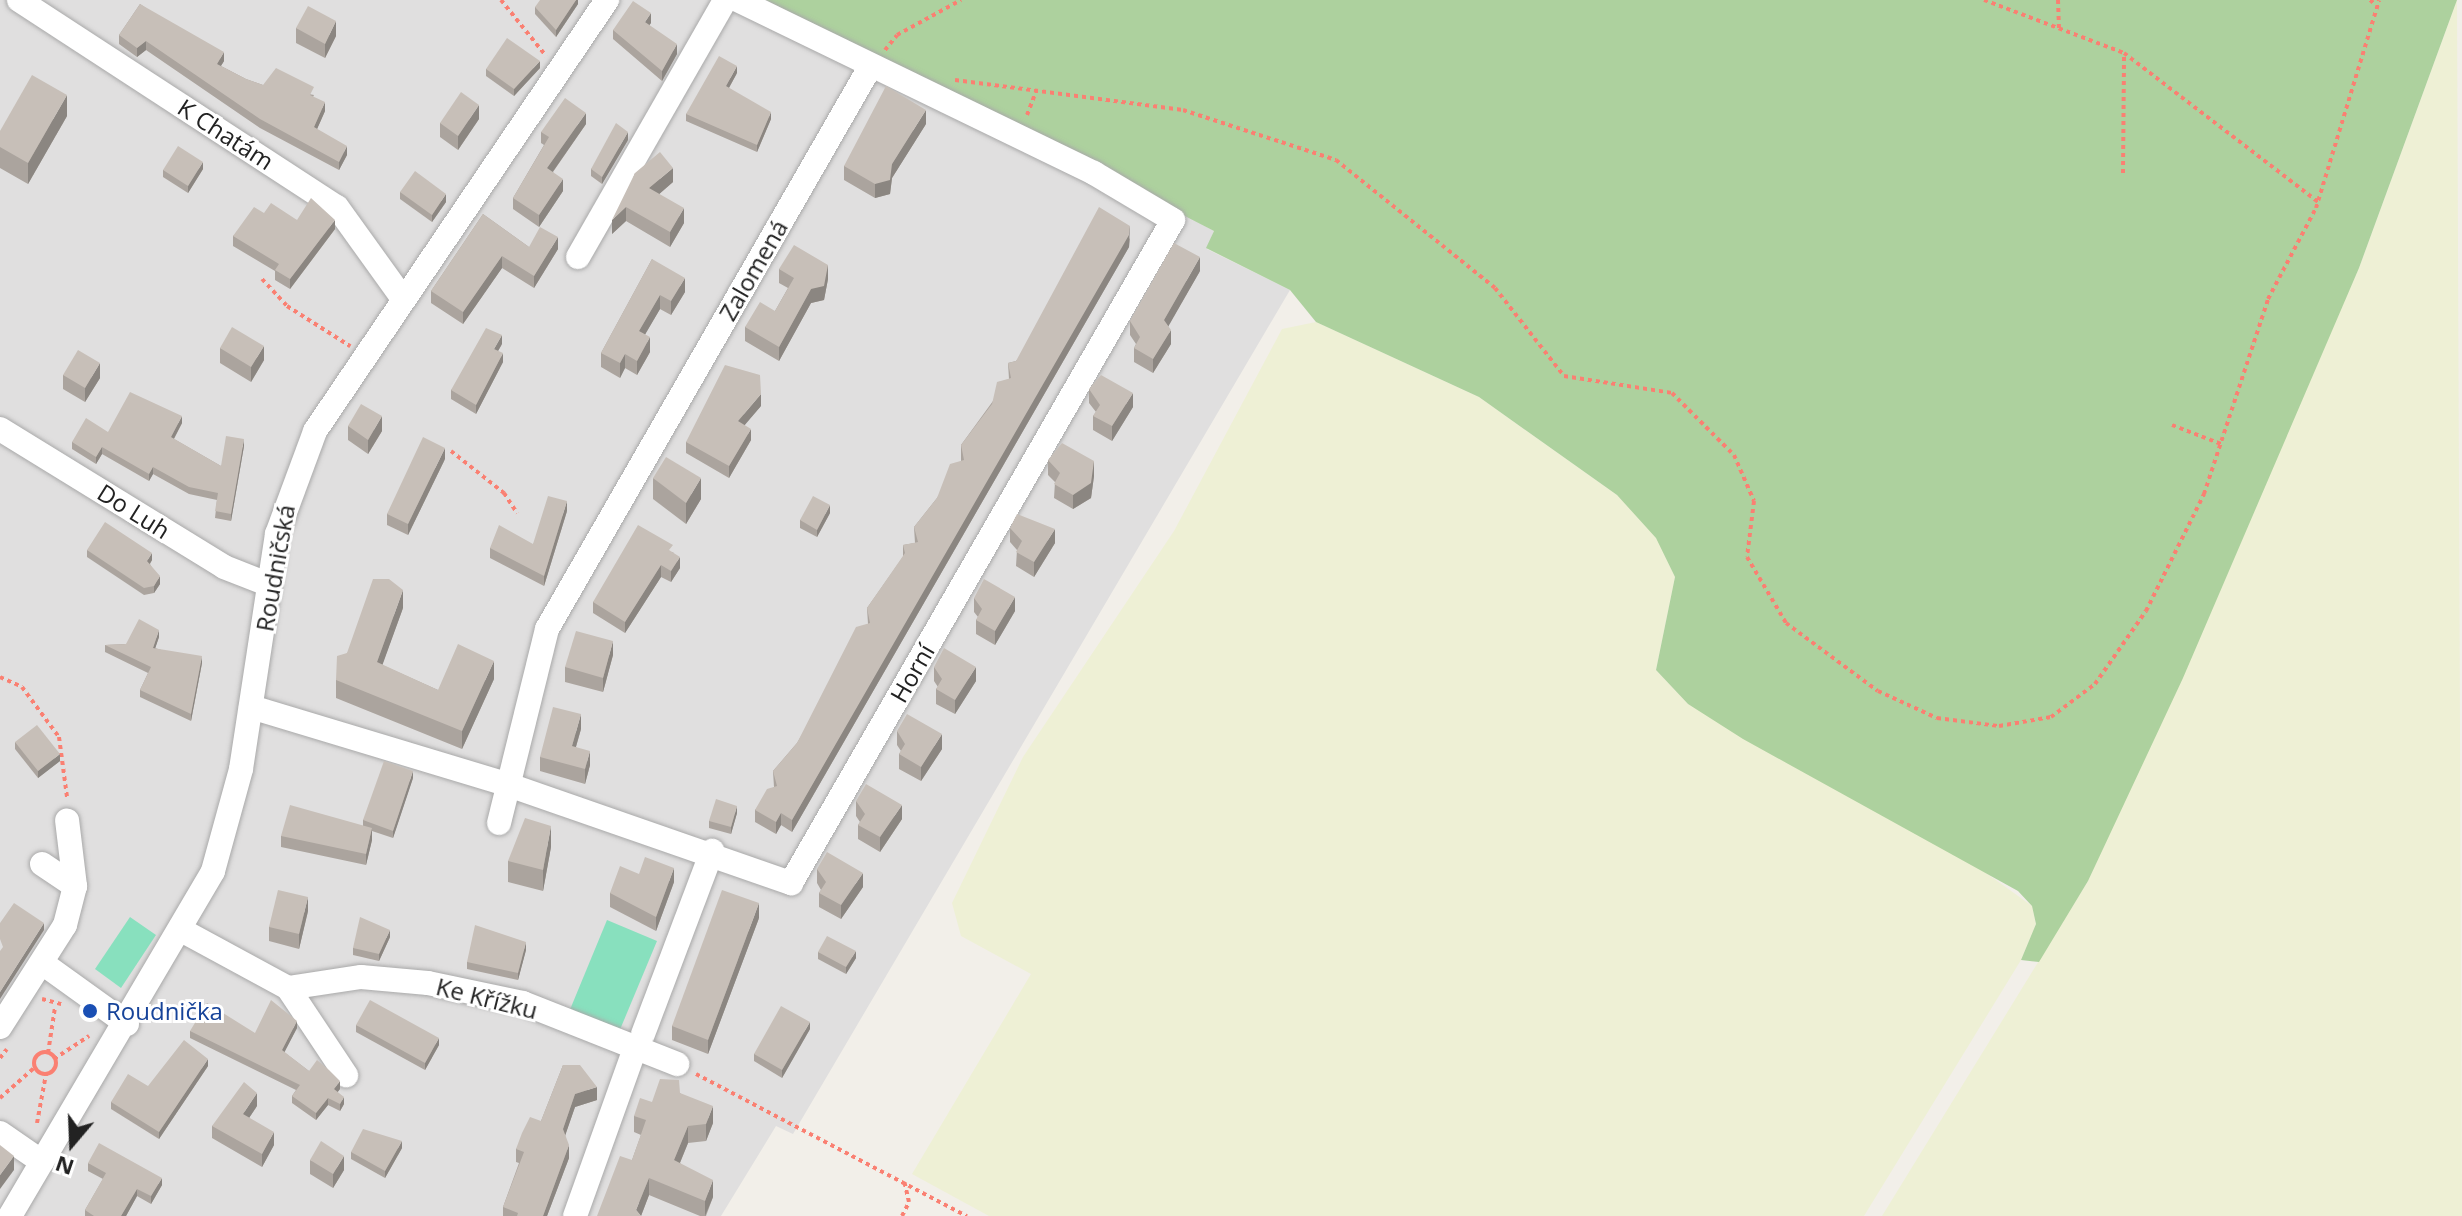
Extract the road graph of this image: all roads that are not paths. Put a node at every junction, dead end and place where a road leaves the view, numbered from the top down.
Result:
1 (19, 0) edge
2 (607, 0) edge
3 (725, 0) edge
4 (737, 0) edge
5 (870, 67) junction
6 (578, 257) dead end
7 (403, 299) junction
8 (0, 429) edge
9 (270, 585) junction
10 (251, 707) junction
11 (509, 785) junction
12 (67, 820) road end
13 (499, 823) dead end
14 (712, 851) junction
15 (42, 864) dead end
16 (75, 886) junction
17 (183, 931) junction
18 (45, 965) junction
19 (288, 988) junction
20 (127, 1024) junction
21 (8, 1031) edge
22 (639, 1041) junction
23 (677, 1064) road end
24 (346, 1075) dead end
25 (0, 1133) edge
26 (42, 1162) junction
27 (10, 1216) edge
28 (575, 1216) edge

1 - 7 street, K Chatám
2 - 7 street, Roudničská
3 - 6 street
4 - 5 street
5 - 11 street, Zalomená
5 - 14 street, Horní
7 - 9 street, Roudničská
8 - 9 street, Do Luh
9 - 10 street, Roudničská
10 - 11 street
10 - 17 street, Roudničská
11 - 13 street, Zalomená
11 - 14 street
12 - 16 street
14 - 22 street
15 - 16 street
16 - 18 street
17 - 19 street
17 - 20 street, Roudničská
18 - 20 street
18 - 21 street
19 - 22 street, Ke Křížku
19 - 24 street
20 - 26 street, Roudničská
22 - 23 street, Ke Křížku
22 - 28 street
25 - 26 street
26 - 27 street, Roudničská

